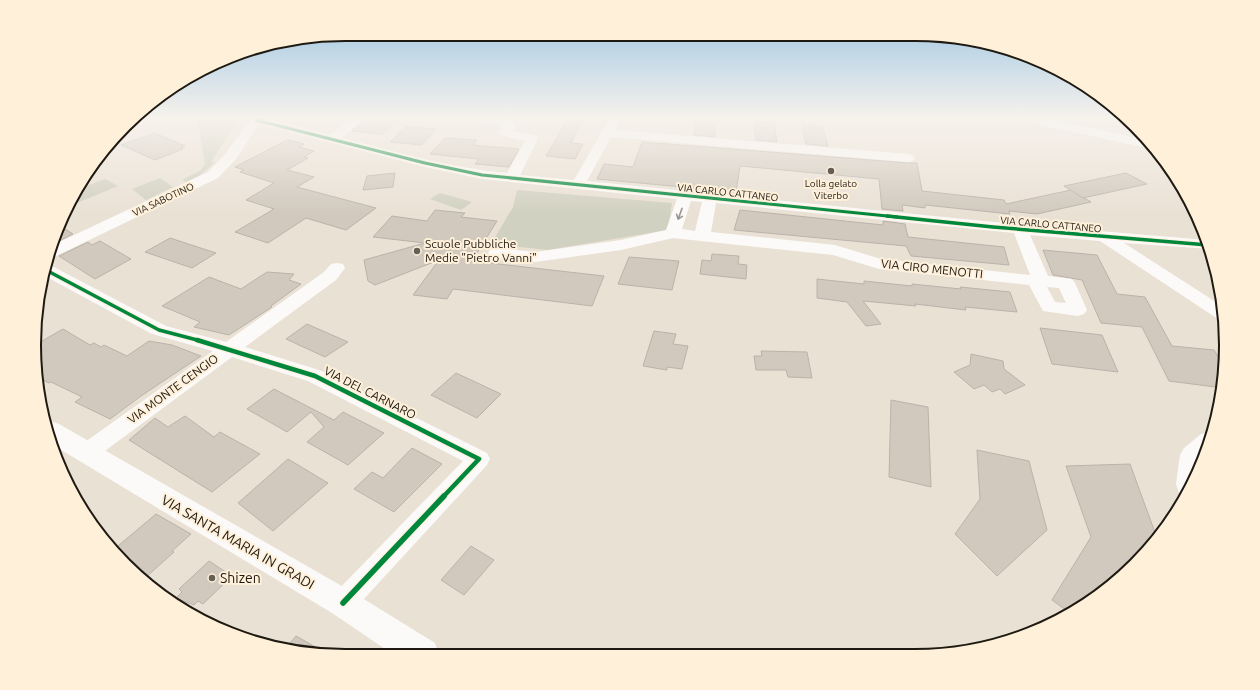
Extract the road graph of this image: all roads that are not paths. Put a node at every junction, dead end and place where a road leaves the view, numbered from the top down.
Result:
1 (235, 149) edge
2 (376, 149) edge
3 (527, 149) edge
4 (598, 149) edge
5 (802, 149) edge
6 (908, 158) dead end
7 (510, 178) junction
8 (578, 185) junction
9 (686, 195) junction
10 (710, 198) junction
11 (1020, 229) junction
12 (673, 234) junction
13 (702, 236) junction
14 (1105, 237) junction
15 (1202, 245) edge
16 (56, 250) edge
17 (496, 253) dead end
18 (337, 268) dead end
19 (50, 272) edge
20 (1217, 310) edge
21 (228, 348) junction
22 (54, 433) edge
23 (1201, 449) edge
24 (86, 453) junction
25 (1190, 473) edge
26 (343, 603) junction
27 (414, 649) edge

1 - 16 street, VIA SABOTINO
2 - 7 street, VIA CARLO CATTANEO
3 - 7 street
4 - 8 street
5 - 6 street
7 - 8 street, VIA CARLO CATTANEO
8 - 9 street, VIA CARLO CATTANEO
9 - 10 street, VIA CARLO CATTANEO
9 -> 12 street
10 - 11 street, VIA CARLO CATTANEO
10 - 13 street
11 - 13 street, VIA CIRO MENOTTI
11 - 14 street, VIA CARLO CATTANEO
12 - 13 street, VIA CIRO MENOTTI
12 - 17 street, VIA CIRO MENOTTI
14 - 15 street, VIA CARLO CATTANEO
14 - 20 street
18 - 21 street, VIA MONTE CENGIO
19 - 21 street, VIA DEL CARNARO
21 - 24 street, VIA MONTE CENGIO
21 - 26 street, VIA DEL CARNARO
22 - 24 main road, VIA SANTA MARIA IN GRADI
23 - 25 main road
24 - 26 main road, VIA SANTA MARIA IN GRADI
26 - 27 main road, VIA SANTA MARIA IN GRADI

